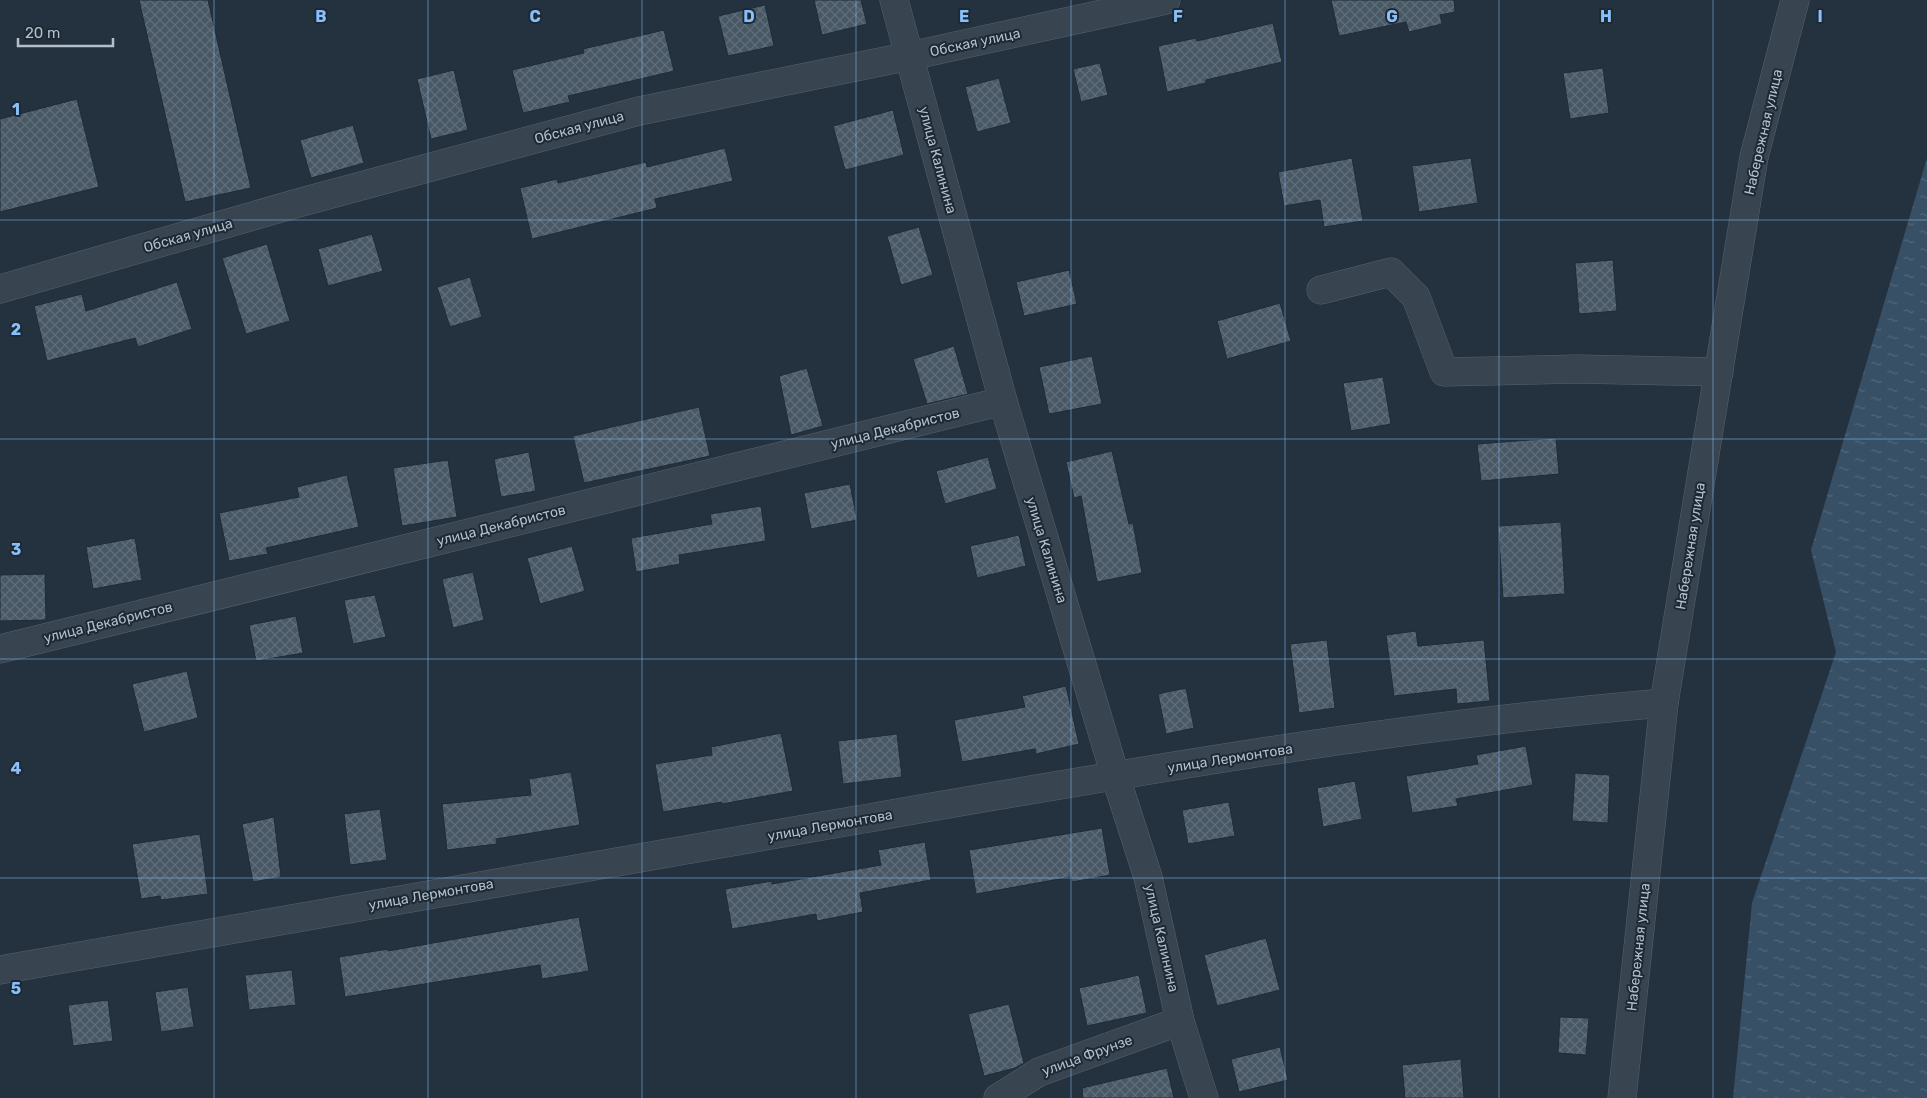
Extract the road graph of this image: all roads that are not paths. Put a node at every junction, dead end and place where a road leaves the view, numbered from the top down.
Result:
1 (894, 0) edge
2 (1166, 0) edge
3 (1795, 0) edge
4 (910, 56) junction
5 (0, 289) edge
6 (1321, 290) dead end
7 (1719, 372) junction
8 (1003, 402) junction
9 (0, 649) edge
10 (1664, 703) junction
11 (1115, 775) junction
12 (0, 970) edge
13 (1180, 1021) junction
14 (998, 1098) edge
15 (1204, 1098) edge
16 (1622, 1098) edge

1 - 4 street, улица Калинина
2 - 4 street, Обская улица
3 - 7 street, Набережная улица
4 - 5 street, Обская улица
4 - 8 street, улица Калинина
6 - 7 street
7 - 10 street, Набережная улица
8 - 9 street, улица Декабристов
8 - 11 street, улица Калинина
10 - 11 street, улица Лермонтова
10 - 16 street, Набережная улица
11 - 12 street, улица Лермонтова
11 - 13 street, улица Калинина
13 - 14 street, улица Фрунзе
13 - 15 street, улица Калинина

